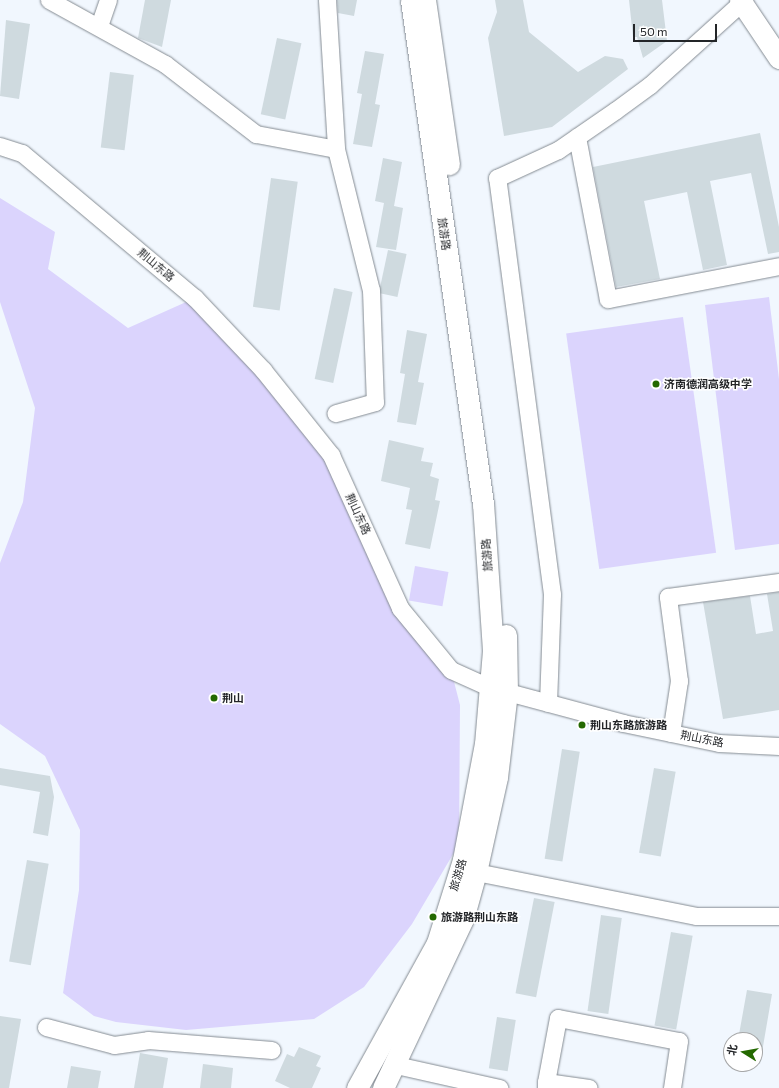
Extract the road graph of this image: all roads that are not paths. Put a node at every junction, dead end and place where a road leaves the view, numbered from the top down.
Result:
1 (50, 0) edge
2 (108, 0) edge
3 (327, 0) edge
4 (410, 0) edge
5 (426, 0) edge
6 (742, 1) edge
7 (99, 26) junction
8 (779, 58) edge
9 (577, 137) junction
10 (0, 146) edge
11 (336, 149) junction
12 (779, 266) edge
13 (336, 413) dead end
14 (779, 582) edge
15 (498, 689) junction
16 (548, 704) junction
17 (670, 733) junction
18 (779, 746) edge
19 (476, 872) junction
20 (779, 916) edge
21 (46, 1027) dead end
22 (272, 1050) dead end
23 (396, 1065) junction
24 (546, 1085) edge
25 (357, 1088) edge
26 (383, 1088) edge
27 (499, 1088) edge
28 (589, 1088) edge
29 (672, 1088) edge

1 - 7 street
2 - 7 street
3 - 11 street
4 - 15 main road, 旅游路
5 - 15 main road, 旅游路
6 - 8 main road
6 - 9 street
7 - 11 street
9 - 12 street
9 - 16 street
10 - 15 street, 荆山东路
11 - 13 street
14 - 17 street
15 - 16 street, 荆山东路
15 - 19 main road, 旅游路
15 - 25 main road, 旅游路
16 - 17 street, 荆山东路
17 - 18 street, 荆山东路
19 - 20 street
19 - 23 main road, 旅游路
21 - 22 street
23 - 26 main road, 旅游路
23 - 27 street
24 - 28 street
24 - 29 street

